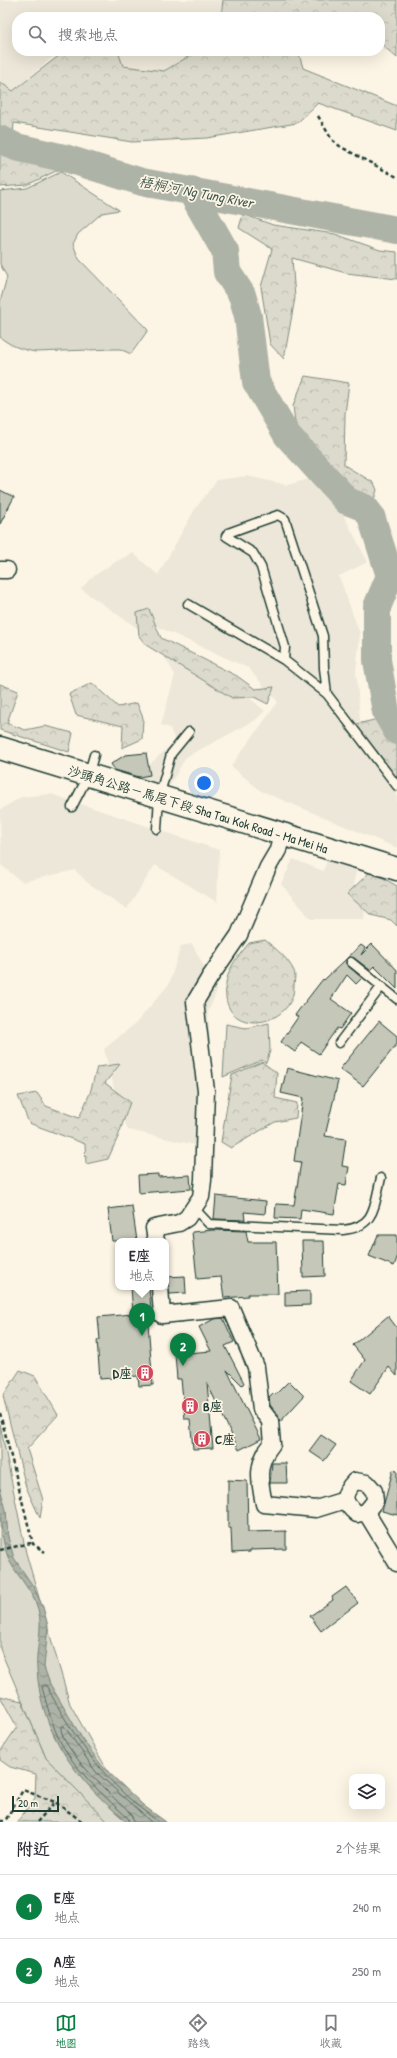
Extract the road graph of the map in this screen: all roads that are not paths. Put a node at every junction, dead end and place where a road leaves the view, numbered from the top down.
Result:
1 (188, 604) dead end
2 (284, 660) junction
3 (327, 694) junction
4 (190, 732) dead end
5 (0, 748) edge
6 (94, 755) dead end
7 (88, 776) junction
8 (397, 786) edge
9 (159, 797) junction
10 (72, 807) dead end
11 (157, 829) dead end
12 (282, 834) junction
13 (397, 869) edge
14 (350, 962) dead end
15 (381, 987) junction
16 (397, 999) edge
17 (339, 1043) dead end
18 (381, 1178) dead end
19 (194, 1208) junction
20 (156, 1238) edge
21 (160, 1290) edge
22 (345, 1500) junction
23 (366, 1512) junction
24 (397, 1563) edge

1 - 2 lane
2 - 3 lane
2 - 3 lane
3 - 8 lane
4 - 9 lane
5 - 7 main road, 沙頭角公路－馬尾下段 Sha Tau Kok Road – Ma Mei Ha
6 - 7 lane
7 - 9 main road, 沙頭角公路－馬尾下段 Sha Tau Kok Road – Ma Mei Ha
7 - 10 lane
9 - 11 lane
9 - 12 main road, 沙頭角公路－馬尾下段 Sha Tau Kok Road – Ma Mei Ha
12 - 13 main road, 沙頭角公路－馬尾下段 Sha Tau Kok Road – Ma Mei Ha
12 - 19 street
14 - 15 lane
15 - 16 lane
15 - 17 lane
18 - 19 lane
19 - 20 street
21 - 22 street
22 - 23 street
22 - 23 street
23 - 24 street

